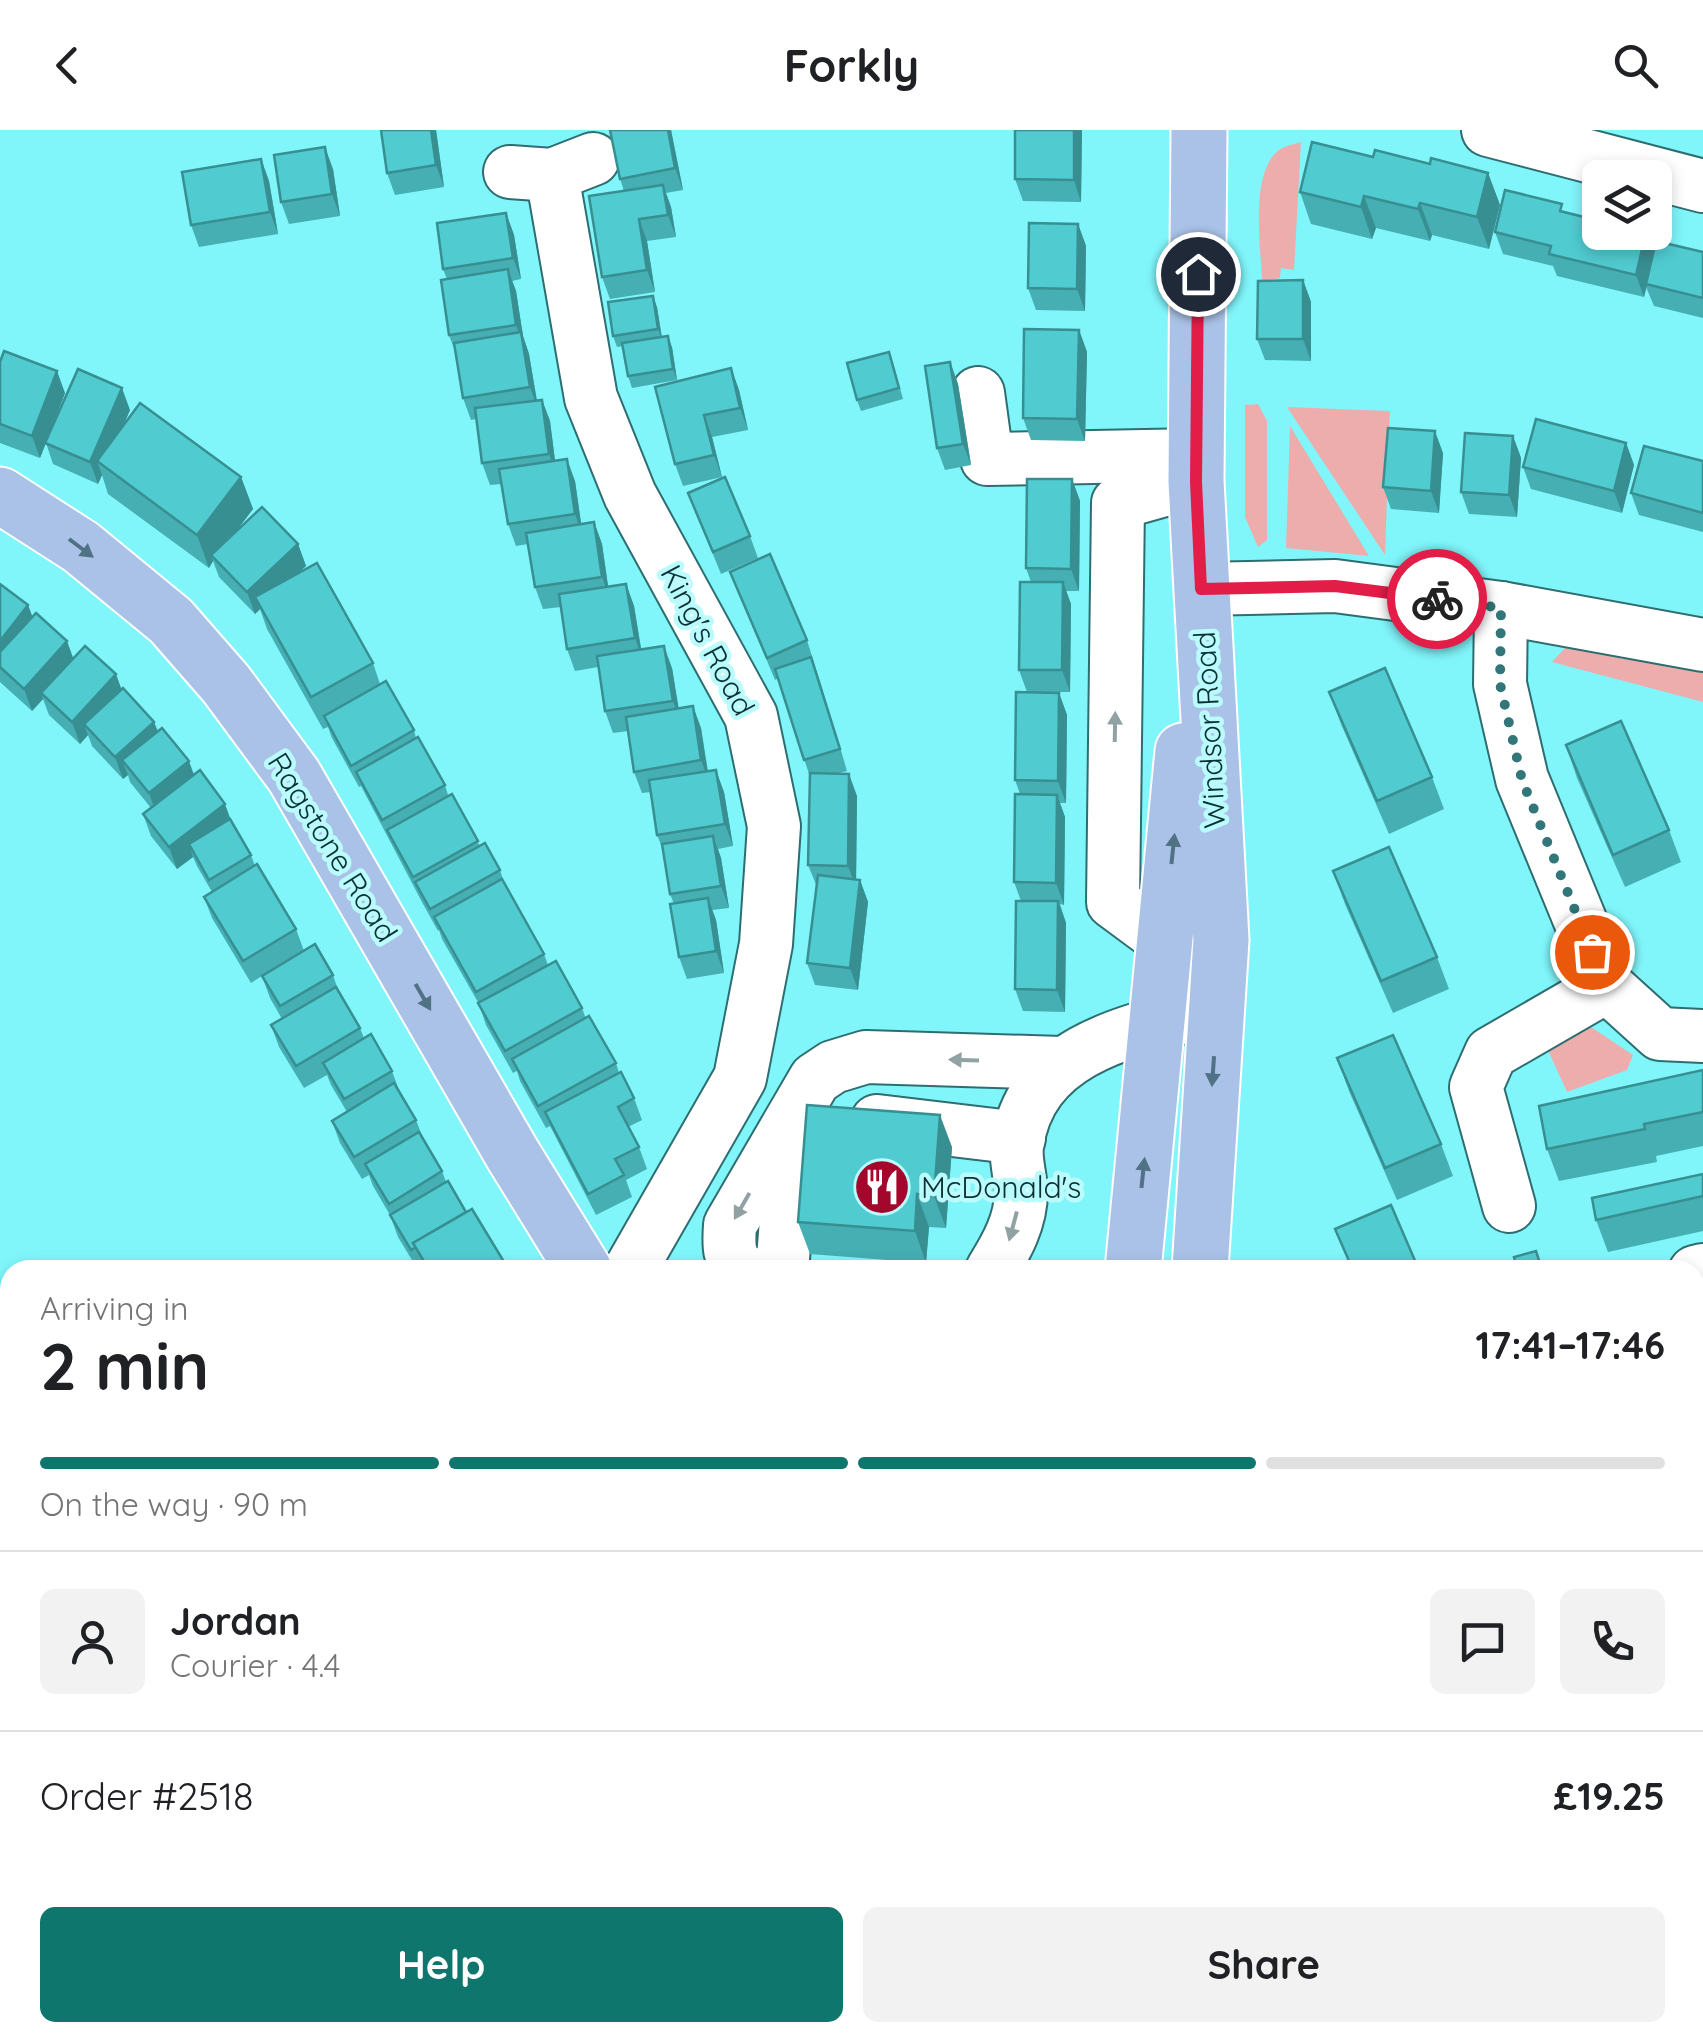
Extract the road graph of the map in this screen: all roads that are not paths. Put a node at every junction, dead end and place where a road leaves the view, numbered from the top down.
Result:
1 (1200, 130) edge
2 (1488, 130) edge
3 (1627, 146) edge
4 (552, 169) dead end
5 (1703, 186) edge
6 (978, 393) dead end
7 (1196, 468) junction
8 (0, 495) edge
9 (1201, 589) junction
10 (1501, 608) junction
11 (1703, 645) edge
12 (1163, 940) junction
13 (1607, 986) junction
14 (1217, 1009) junction
15 (1159, 1023) junction
16 (1703, 1036) edge
17 (1061, 1063) junction
18 (1019, 1138) junction
19 (1509, 1206) dead end
20 (578, 1260) edge
21 (636, 1260) edge
22 (734, 1260) edge
23 (782, 1260) edge
24 (998, 1260) edge
25 (1134, 1260) edge
26 (1201, 1260) edge

1 - 7 main road, Windsor Road
2 - 3 street
3 - 5 street
4 - 21 street, King's Road
6 - 7 street
7 - 9 main road, Windsor Road
12 -> 7 street
8 -> 20 main road, Ragstone Road
9 - 10 street
12 -> 9 main road
9 - 14 main road, Windsor Road
10 - 11 street
10 - 13 street
12 - 15 main road
13 - 16 street
13 - 19 street
14 - 15 street
14 -> 26 main road, Windsor Road
15 - 17 street
25 -> 15 main road
17 - 18 street
17 -> 22 street
18 - 23 street
18 -> 24 street

